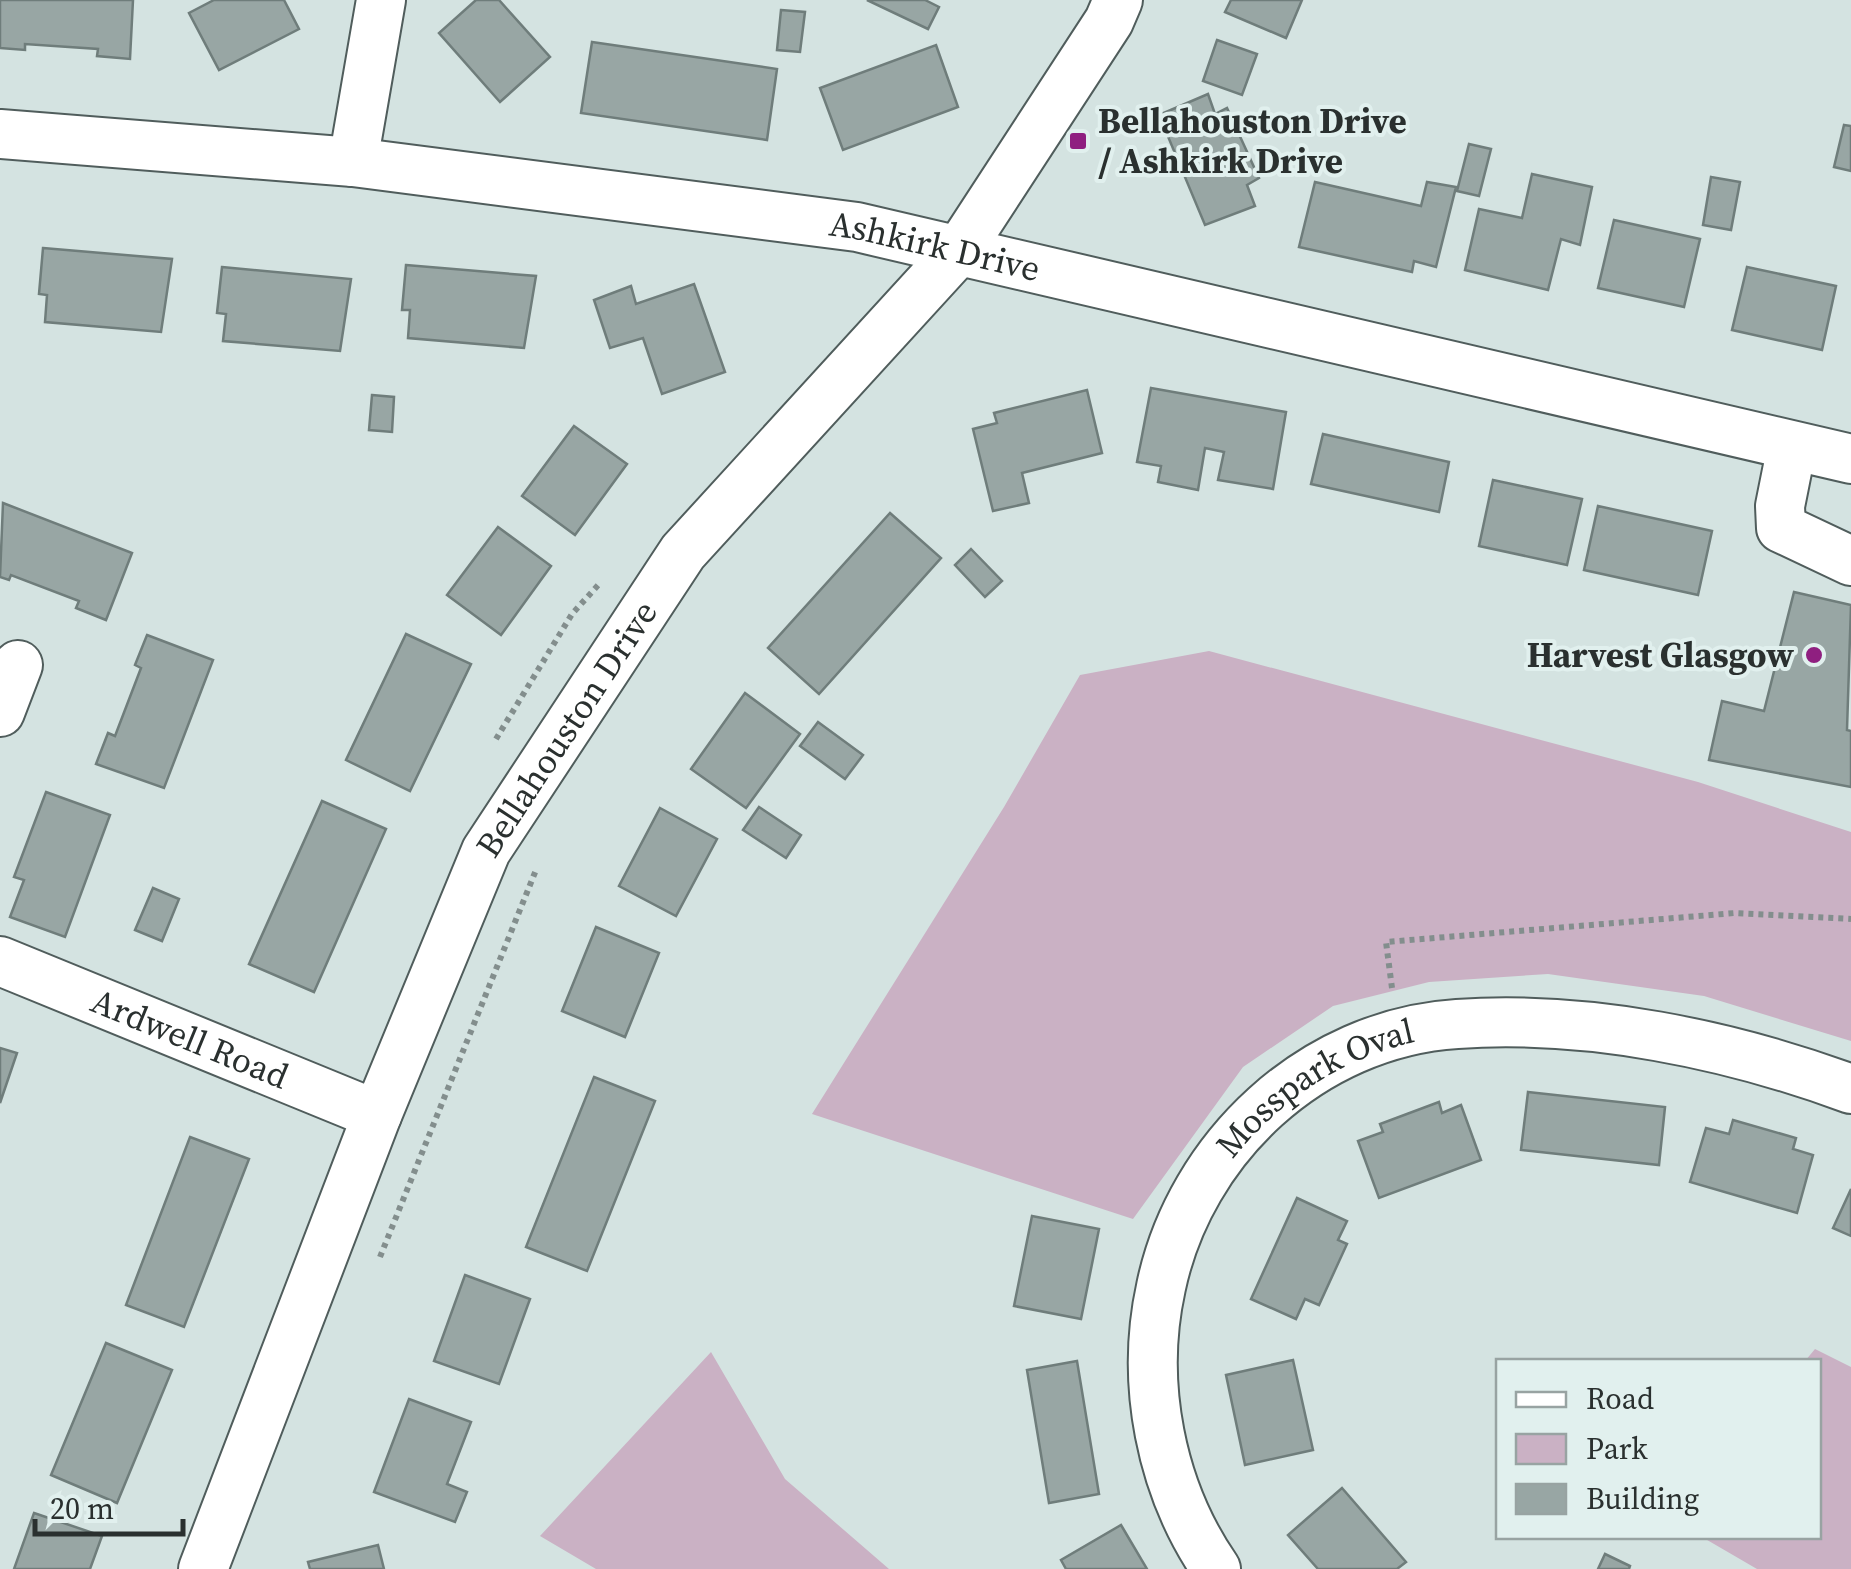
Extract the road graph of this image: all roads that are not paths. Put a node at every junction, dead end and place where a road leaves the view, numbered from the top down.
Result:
1 (382, 0) edge
2 (1118, 0) edge
3 (0, 134) edge
4 (352, 162) junction
5 (961, 248) junction
6 (1792, 446) junction
7 (1851, 459) edge
8 (1851, 561) edge
9 (18, 664) dead end
10 (0, 712) edge
11 (0, 961) edge
12 (1851, 1089) edge
13 (377, 1115) junction
14 (202, 1569) edge
15 (1216, 1569) edge

1 - 4 street
2 - 5 street, Bellahouston Drive
3 - 4 street, Ashkirk Drive
4 - 5 street, Ashkirk Drive
5 - 6 street, Ashkirk Drive
5 - 13 street, Bellahouston Drive
6 - 7 street, Ashkirk Drive
6 - 8 street
9 - 10 street
11 - 13 street, Ardwell Road
12 - 15 street, Mosspark Oval
13 - 14 street, Bellahouston Drive

